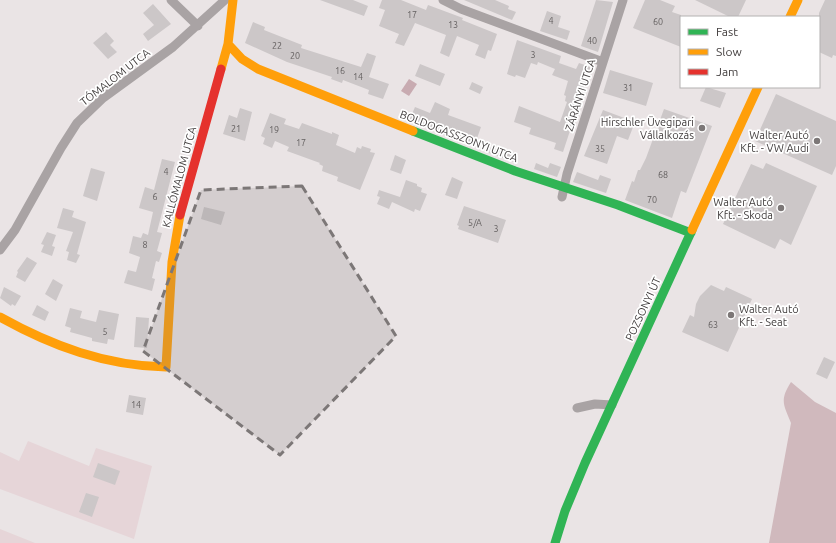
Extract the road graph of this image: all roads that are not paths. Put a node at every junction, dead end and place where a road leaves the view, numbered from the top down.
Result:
1 (172, 0) edge
2 (225, 0) edge
3 (233, 0) edge
4 (443, 0) edge
5 (623, 0) edge
6 (798, 0) edge
7 (790, 16) edge
8 (198, 26) junction
9 (228, 44) junction
10 (603, 62) junction
11 (758, 88) edge
12 (563, 193) junction
13 (691, 233) junction
14 (0, 250) edge
15 (0, 317) edge
16 (612, 406) junction
17 (578, 408) dead end
18 (555, 543) edge

1 - 8 street
2 - 8 street, TÓMALOM UTCA
3 - 9 street
4 - 10 street
5 - 10 street, ZÁRÁNYI UTCA
6 - 7 street
8 - 14 street, TÓMALOM UTCA
9 - 12 street, BOLDOGASSZONYI UTCA
9 - 15 street, KALLÓMALOM UTCA
10 - 12 street, ZÁRÁNYI UTCA
11 - 13 street, POZSONYI ÚT
12 - 13 street, BOLDOGASSZONYI UTCA
13 - 16 street, POZSONYI ÚT
16 - 17 street
16 - 18 street, POZSONYI ÚT

